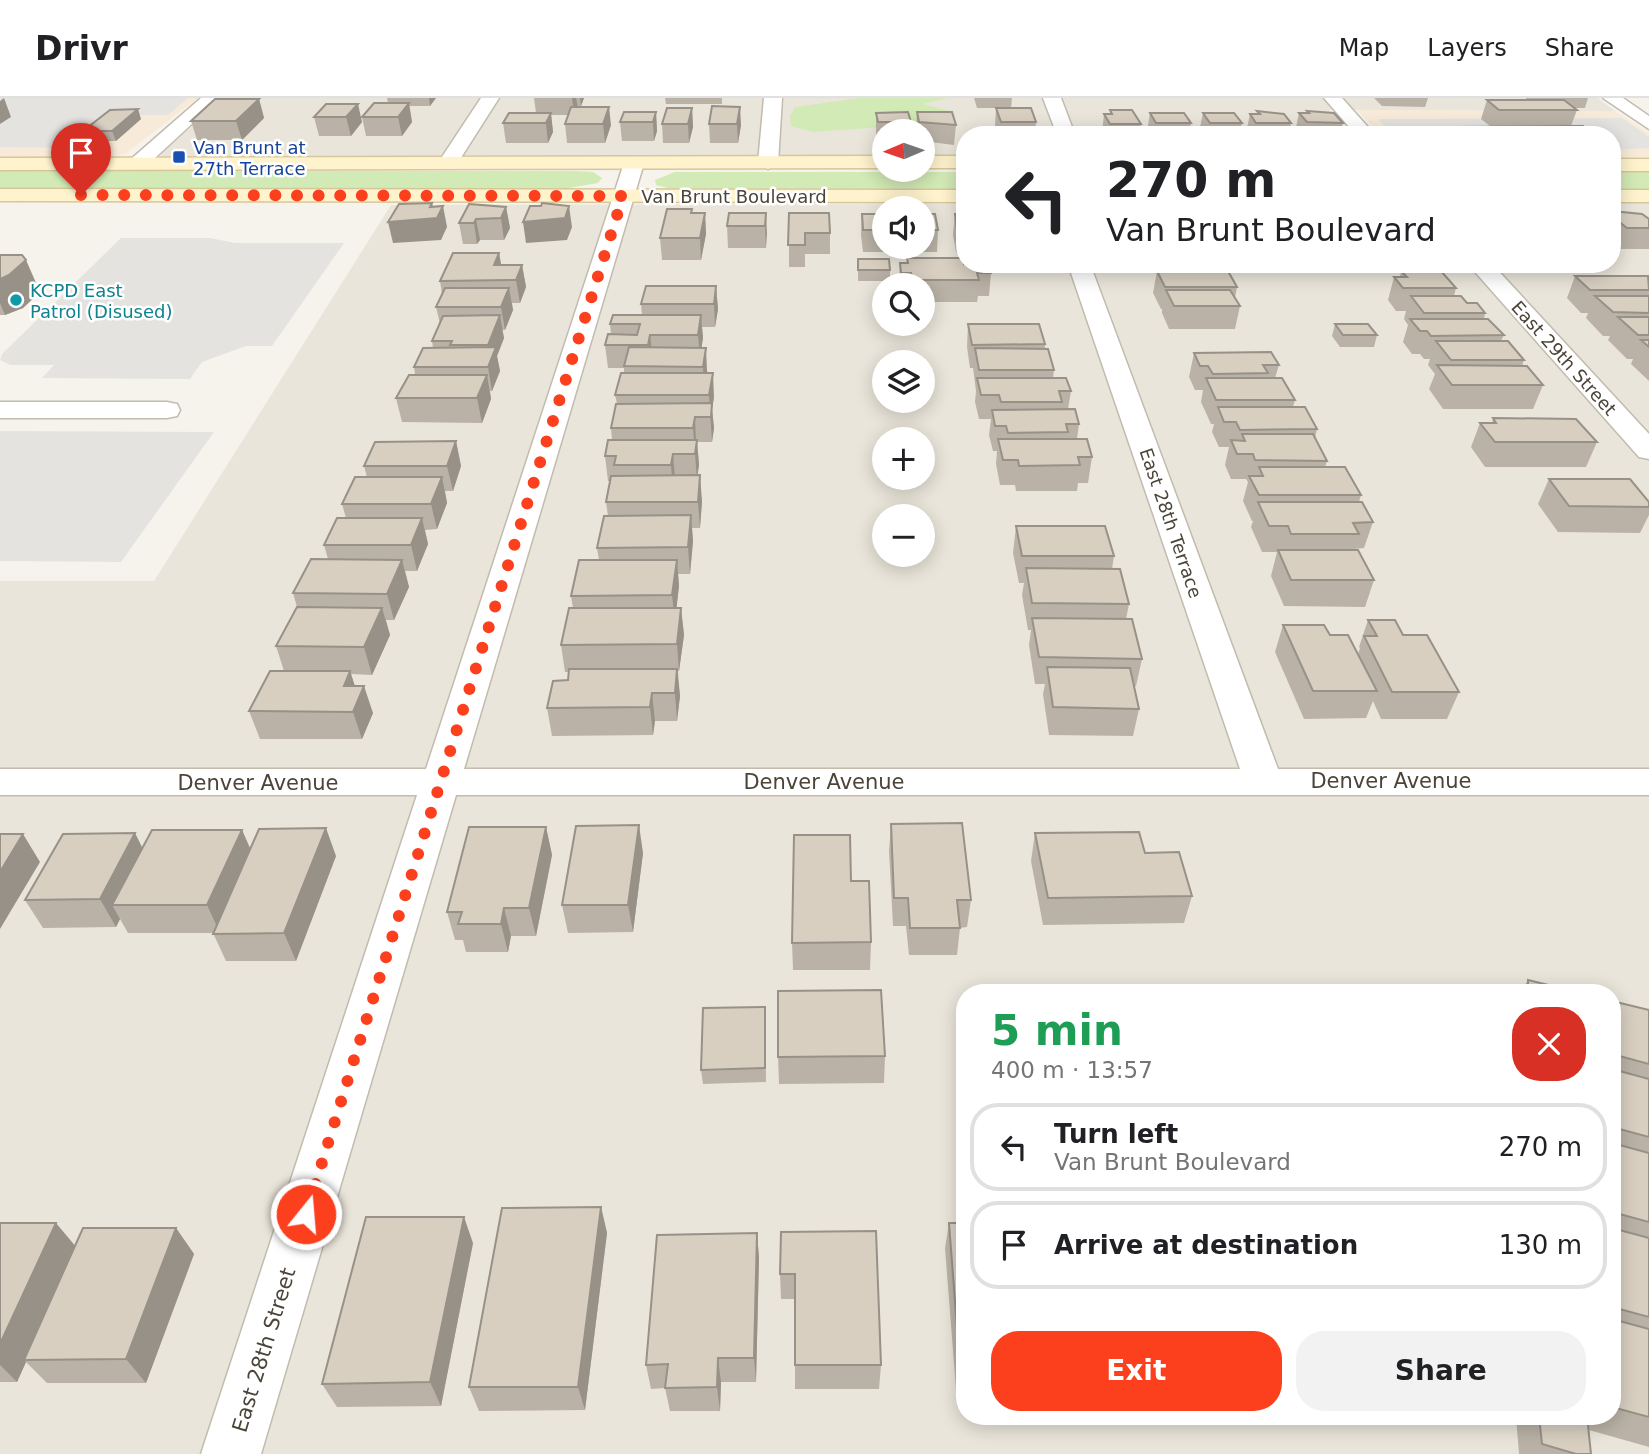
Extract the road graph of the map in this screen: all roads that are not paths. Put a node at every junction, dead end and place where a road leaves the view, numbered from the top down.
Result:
1 (211, 98) edge
2 (490, 98) edge
3 (773, 98) edge
4 (1052, 98) edge
5 (1333, 98) edge
6 (1612, 98) edge
7 (1649, 124) edge
8 (1063, 126) edge
9 (1358, 126) edge
10 (872, 162) edge
11 (935, 162) edge
12 (956, 162) edge
13 (448, 163) junction
14 (768, 163) junction
15 (0, 164) edge
16 (136, 164) junction
17 (1621, 165) edge
18 (1649, 165) edge
19 (629, 179) junction
20 (0, 195) edge
21 (956, 196) edge
22 (1621, 196) edge
23 (1649, 196) edge
24 (1082, 273) edge
25 (1487, 273) edge
26 (0, 410) edge
27 (167, 411) dead end
28 (1649, 451) edge
29 (1262, 781) junction
30 (0, 782) edge
31 (1649, 782) edge
32 (441, 784) junction
33 (231, 1454) edge

1 - 16 street
2 - 13 street
3 - 14 street
4 - 8 street
5 - 9 street
6 - 7 street
10 - 14 main road, Van Brunt Boulevard
11 - 12 main road
13 - 16 main road, Van Brunt Boulevard
13 - 19 main road, Van Brunt Boulevard
14 - 19 main road, Van Brunt Boulevard
15 - 16 main road, Van Brunt Boulevard
17 - 18 main road
19 - 20 main road, Van Brunt Boulevard
19 - 21 main road, Van Brunt Boulevard
19 - 32 street, East 28th Street
22 - 23 main road
24 - 29 street, East 28th Terrace
25 - 28 street, East 29th Street
26 - 27 street
29 - 31 street, Denver Avenue
29 - 32 street, Denver Avenue
30 - 32 street, Denver Avenue
32 - 33 street, East 28th Street

